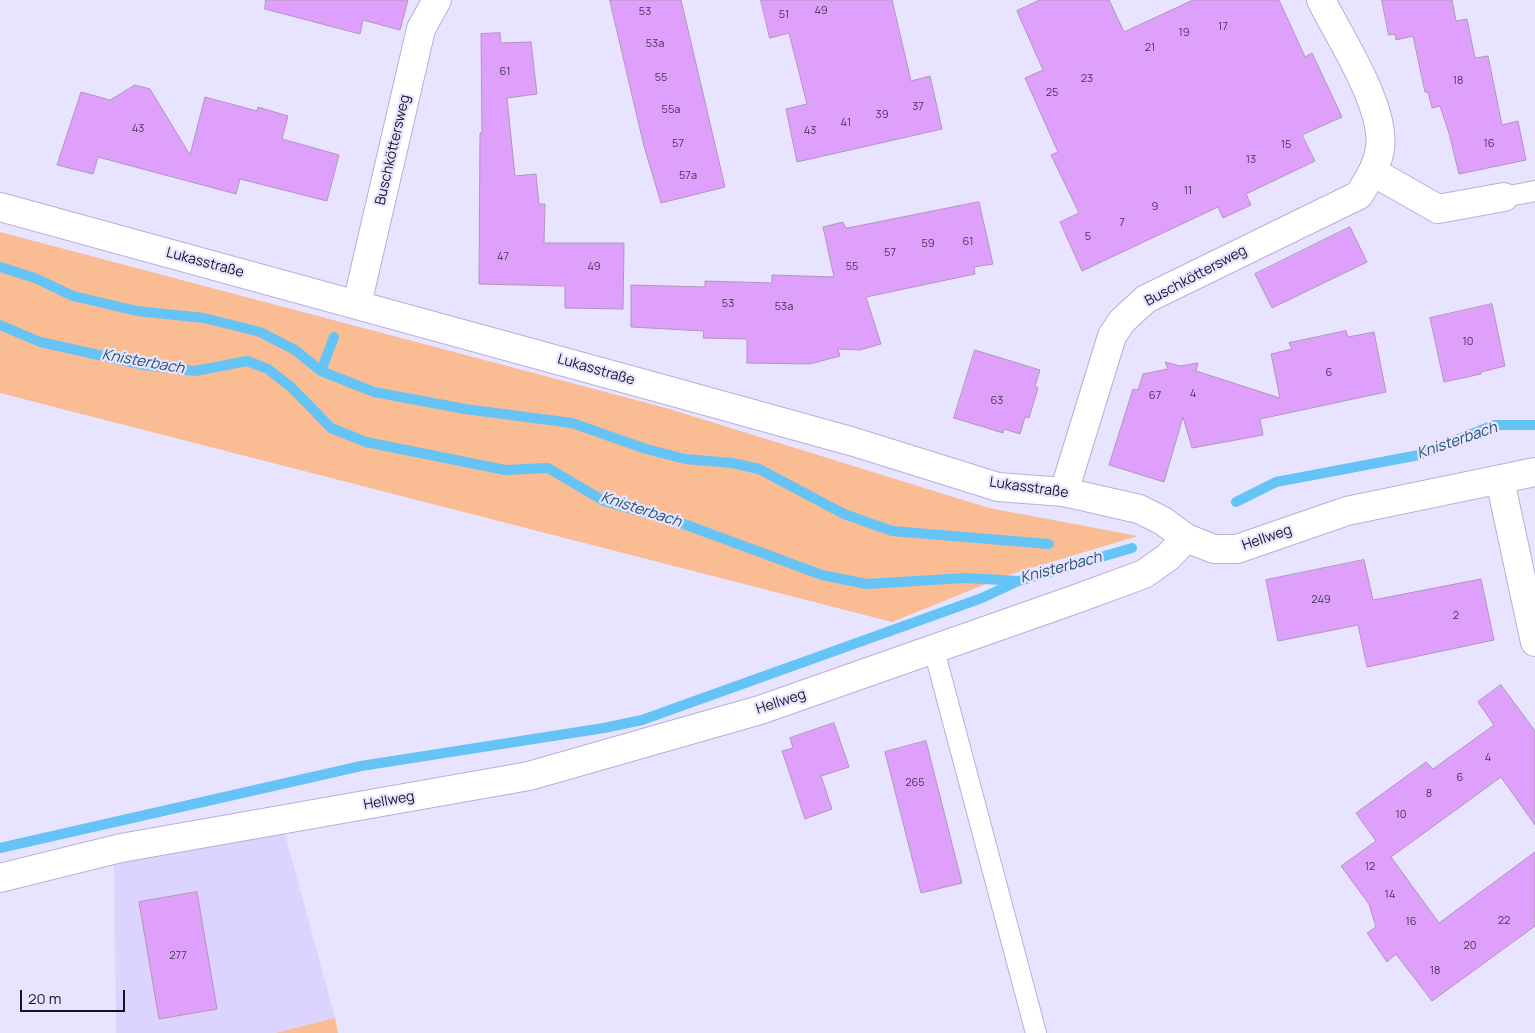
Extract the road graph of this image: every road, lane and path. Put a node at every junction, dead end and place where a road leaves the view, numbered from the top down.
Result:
1 (437, 0) edge
2 (1321, 0) edge
3 (1373, 172) junction
4 (1535, 191) edge
5 (1504, 197) joint
6 (0, 207) edge
7 (356, 304) junction
8 (1535, 472) edge
9 (1500, 480) junction
10 (1064, 492) junction
11 (1186, 538) junction
12 (1535, 642) edge
13 (934, 650) junction
14 (0, 878) edge
15 (1036, 1033) edge

1 - 7 street, Buschköttersweg
2 - 3 street, Buschköttersweg
3 - 5 street
3 - 10 street, Buschköttersweg
4 - 5 lane
6 - 7 street, Lukasstraße
7 - 10 street, Lukasstraße
8 - 9 street, Hellweg
9 - 11 street, Hellweg
9 - 12 street
10 - 11 street, Lukasstraße
11 - 13 street, Hellweg
13 - 14 street, Hellweg
13 - 15 lane

